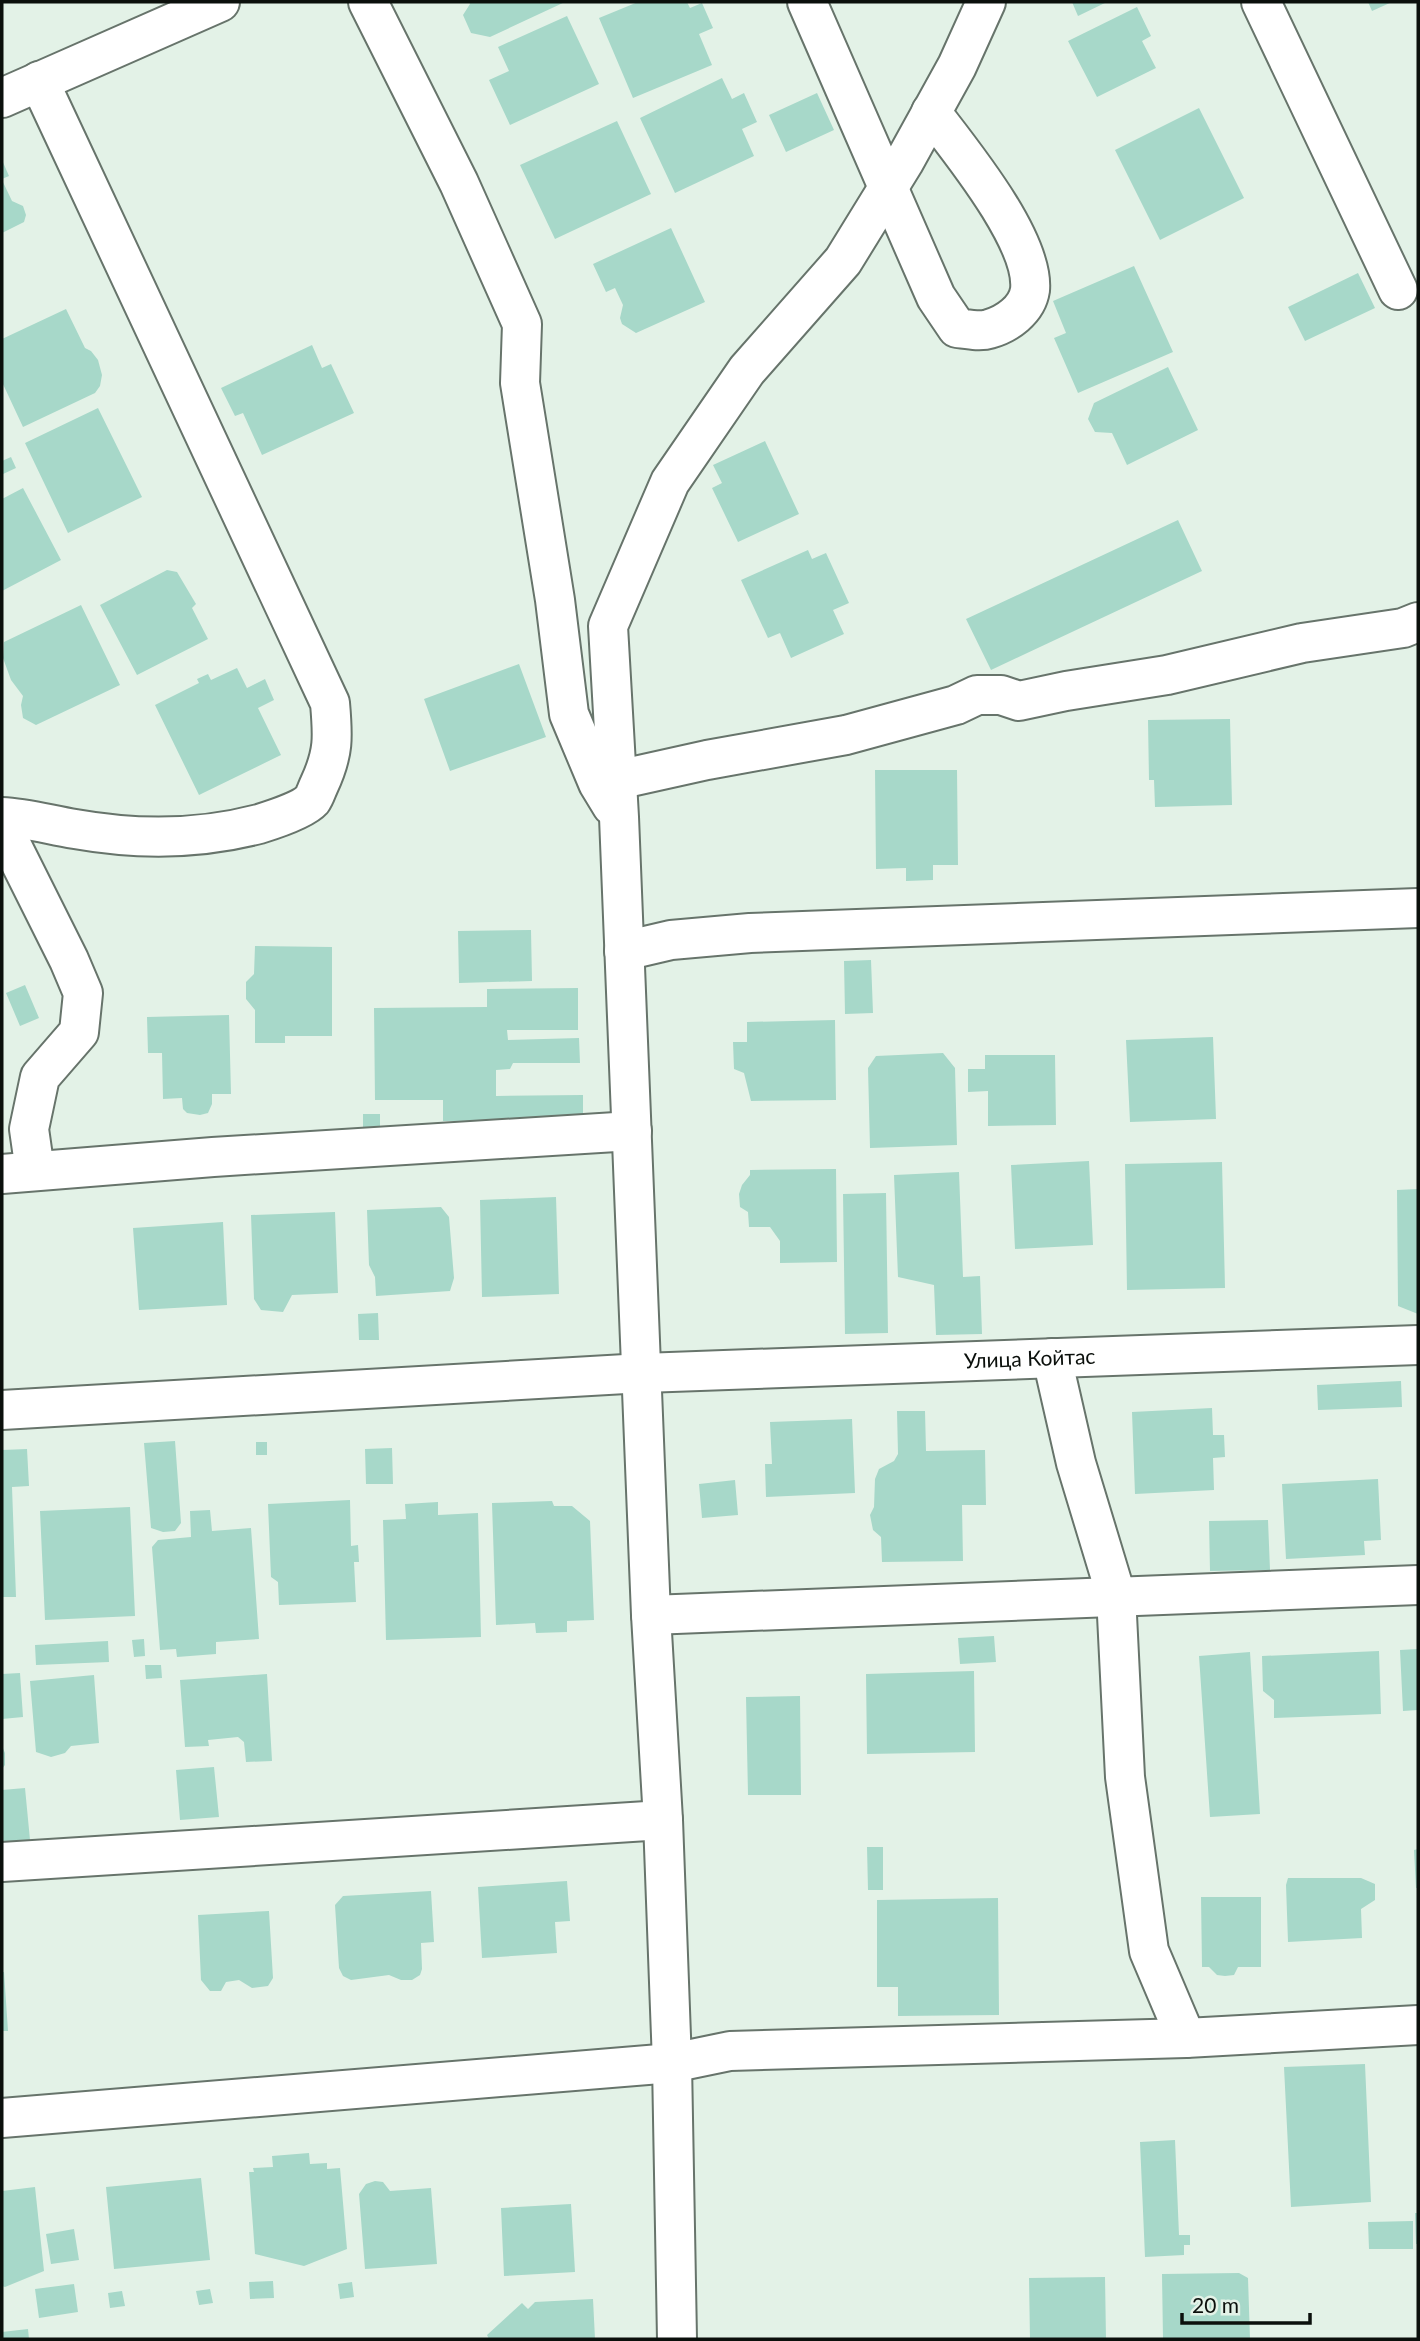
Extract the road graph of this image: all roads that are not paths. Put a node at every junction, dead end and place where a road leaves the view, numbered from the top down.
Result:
1 (220, 2) edge
2 (369, 2) edge
3 (807, 2) edge
4 (986, 2) edge
5 (1261, 2) edge
6 (39, 81) junction
7 (2, 98) edge
8 (931, 112) junction
9 (888, 188) junction
10 (1398, 290) dead end
11 (1418, 622) edge
12 (618, 799) junction
13 (2, 817) edge
14 (2, 826) edge
15 (1418, 908) edge
16 (624, 951) junction
17 (632, 1131) junction
18 (18, 1173) edge
19 (1417, 1352) edge
20 (1052, 1358) junction
21 (643, 1373) junction
22 (2, 1410) edge
23 (1418, 1585) edge
24 (1116, 1595) junction
25 (651, 1615) junction
26 (663, 1820) junction
27 (2, 1862) edge
28 (1418, 2025) edge
29 (1186, 2038) junction
30 (672, 2063) junction
31 (2, 2118) edge
32 (677, 2339) edge

1 - 6 street
2 - 12 street
3 - 9 street
4 - 8 street
5 - 10 street
6 - 7 street
6 - 13 street
8 - 9 street
8 - 9 street
9 - 12 street
11 - 12 street
12 - 16 street
14 - 18 street
15 - 16 street
16 - 17 street
17 - 18 street
17 - 21 street
19 - 20 street, Улица Койтас
20 - 21 street, Улица Койтас
20 - 24 street
21 - 22 street, Улица Койтас
21 - 25 street
23 - 24 street
24 - 25 street
24 - 29 street
25 - 26 street
26 - 27 street
26 - 30 street
28 - 29 street
29 - 30 street
30 - 31 street
30 - 32 street

